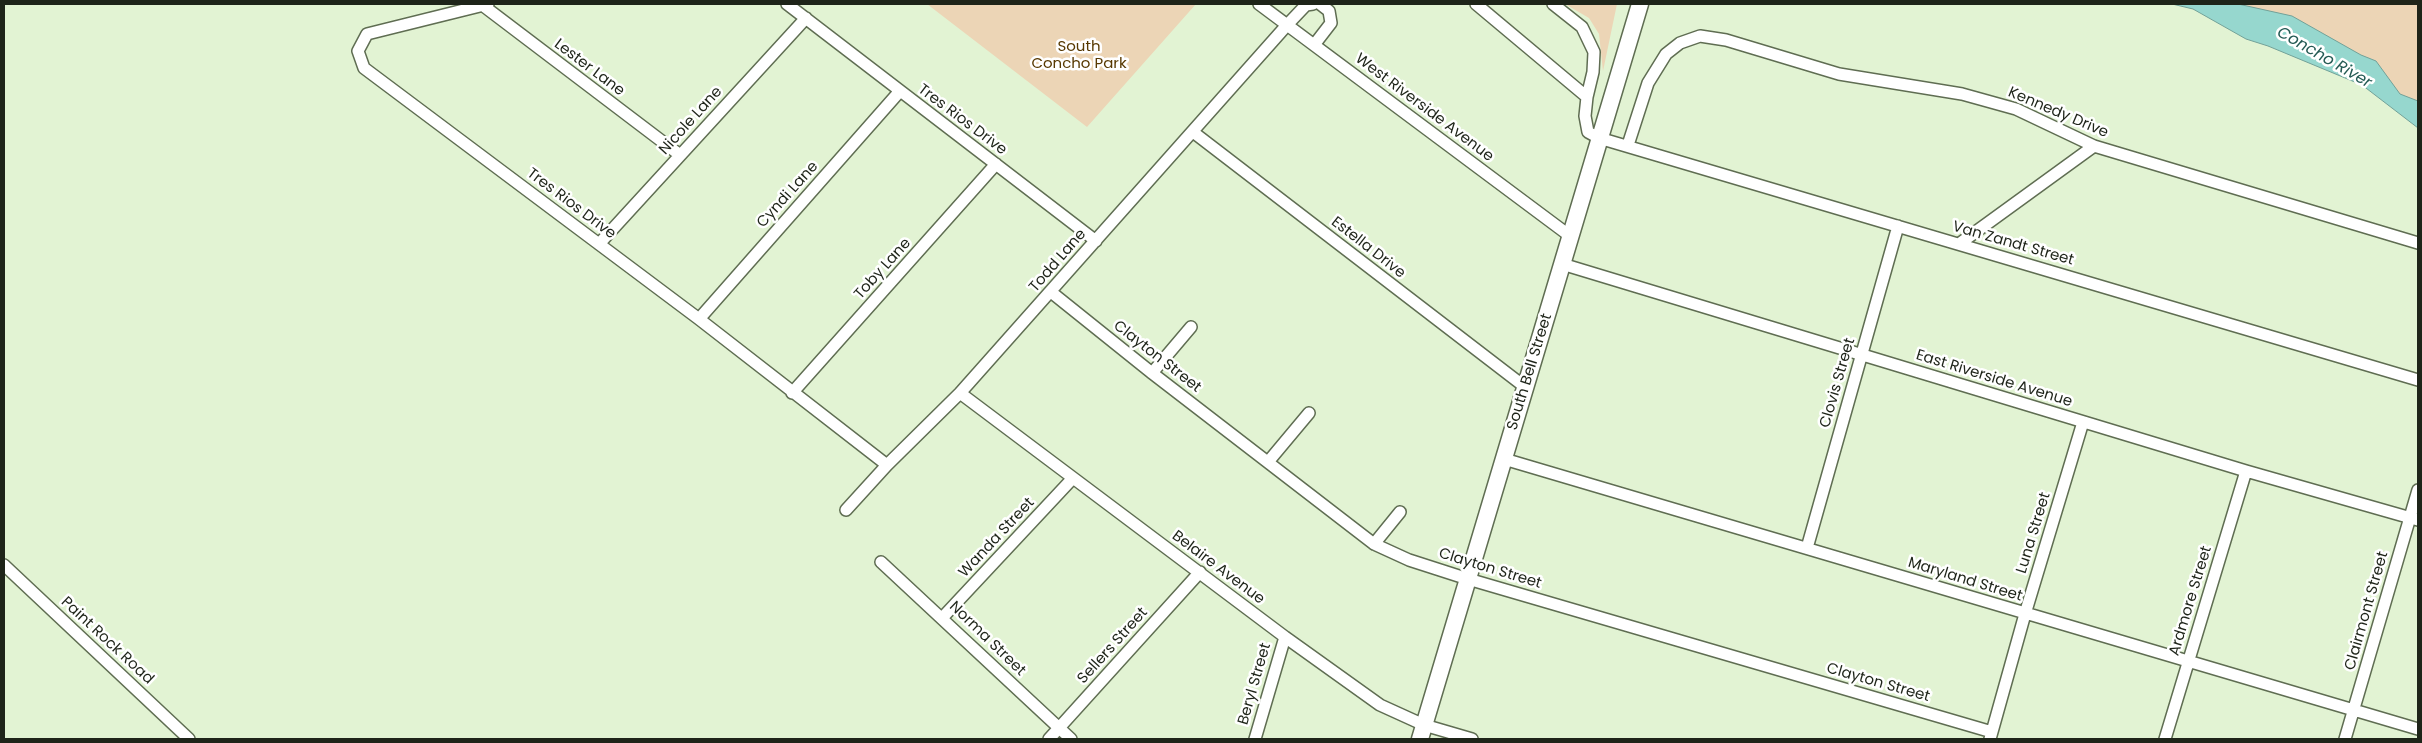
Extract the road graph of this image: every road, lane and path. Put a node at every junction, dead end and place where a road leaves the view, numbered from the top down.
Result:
1 (484, 4) edge
2 (788, 4) edge
3 (1259, 4) edge
4 (1313, 4) edge
5 (1320, 4) edge
6 (1476, 4) edge
7 (1553, 4) edge
8 (1640, 4) edge
9 (806, 18) junction
10 (1287, 25) junction
11 (1314, 45) junction
12 (900, 91) junction
13 (1587, 98) junction
14 (1193, 132) junction
15 (1599, 138) junction
16 (1628, 145) junction
17 (2094, 146) junction
18 (680, 155) junction
19 (996, 164) junction
20 (1898, 226) junction
21 (1570, 236) junction
22 (1096, 241) junction
23 (2418, 243) edge
24 (599, 244) junction
25 (1959, 244) junction
26 (1562, 264) junction
27 (1051, 292) junction
28 (698, 319) junction
29 (1192, 327) dead end
30 (1861, 354) junction
31 (1152, 373) junction
32 (2418, 380) edge
33 (1525, 387) junction
34 (792, 393) junction
35 (960, 393) junction
36 (1309, 413) dead end
37 (2083, 422) junction
38 (1504, 459) junction
39 (1268, 462) junction
40 (887, 465) junction
41 (2246, 471) junction
42 (1074, 478) junction
43 (2418, 490) edge
44 (846, 510) dead end
45 (1400, 512) dead end
46 (2414, 519) edge
47 (1374, 544) junction
48 (1807, 548) junction
49 (881, 562) dead end
50 (4, 565) edge
51 (1200, 572) junction
52 (1468, 579) junction
53 (2025, 614) junction
54 (943, 617) junction
55 (1285, 637) junction
56 (2188, 662) junction
57 (2354, 709) junction
58 (1059, 728) junction
59 (2418, 729) edge
60 (1422, 732) edge
61 (1991, 736) edge
62 (189, 739) edge
63 (1049, 739) edge
64 (1071, 739) edge
65 (1255, 739) edge
66 (1472, 739) edge
67 (2165, 739) edge
68 (2345, 739) edge

1 - 18 street, Lester Lane
1 - 24 street, Tres Rios Drive
2 - 9 street, Tres Rios Drive
3 - 10 street, West Riverside Avenue
4 - 10 street, Todd Lane
5 - 11 street
6 - 13 street
7 - 13 street
8 - 15 main road, South Bell Street
9 - 12 street, Tres Rios Drive
9 - 18 street, Nicole Lane
10 - 11 street, West Riverside Avenue
10 - 14 street, Todd Lane
11 - 21 street, West Riverside Avenue
12 - 19 street, Tres Rios Drive
12 - 28 street, Cyndi Lane
13 - 15 street
14 - 22 street, Todd Lane
14 - 33 street, Estella Drive
15 - 16 street, Van Zandt Street
15 - 21 main road, South Bell Street
16 - 17 street, Kennedy Drive
16 - 20 street, Van Zandt Street
17 - 23 street, Kennedy Drive
17 - 25 street
18 - 24 street, Nicole Lane
19 - 22 street, Tres Rios Drive
19 - 34 street, Toby Lane
20 - 25 street, Van Zandt Street
20 - 30 street, Clovis Street
21 - 26 main road, South Bell Street
22 - 27 street, Todd Lane
24 - 28 street, Tres Rios Drive
25 - 32 street, Van Zandt Street
26 - 30 street, East Riverside Avenue
26 - 33 main road, South Bell Street
27 - 31 street, Clayton Street
27 - 35 street, Todd Lane
28 - 34 street, Tres Rios Drive
29 - 31 street
30 - 37 street, East Riverside Avenue
30 - 48 street, Clovis Street
31 - 39 street, Clayton Street
33 - 38 main road, South Bell Street
34 - 40 street, Tres Rios Drive
35 - 40 street, Todd Lane
35 - 42 street, Belaire Avenue
36 - 39 street
37 - 41 street, East Riverside Avenue
37 - 53 street, Luna Street
38 - 48 street, Maryland Street
38 - 52 main road, South Bell Street
39 - 47 street, Clayton Street
40 - 44 street, Todd Lane
41 - 46 street, East Riverside Avenue
41 - 56 street, Ardmore Street
42 - 51 street, Belaire Avenue
42 - 54 street, Wanda Street
43 - 46 street, Clairmont Street
45 - 47 street
46 - 57 street, Clairmont Street
47 - 52 street, Clayton Street
48 - 53 street, Maryland Street
49 - 54 street, Norma Street
50 - 62 street, Paint Rock Road
51 - 55 street, Belaire Avenue
51 - 58 street, Sellers Street
52 - 60 main road, South Bell Street
52 - 61 street, Clayton Street
53 - 56 street, Maryland Street
53 - 61 street, Luna Street
54 - 58 street, Norma Street
55 - 60 street, Belaire Avenue
55 - 65 street, Beryl Street
56 - 57 street, Maryland Street
56 - 67 street, Ardmore Street
57 - 59 street, Maryland Street
57 - 68 street, Clairmont Street
58 - 63 street, Sellers Street
58 - 64 street, Norma Street
60 - 66 street, Belaire Avenue

